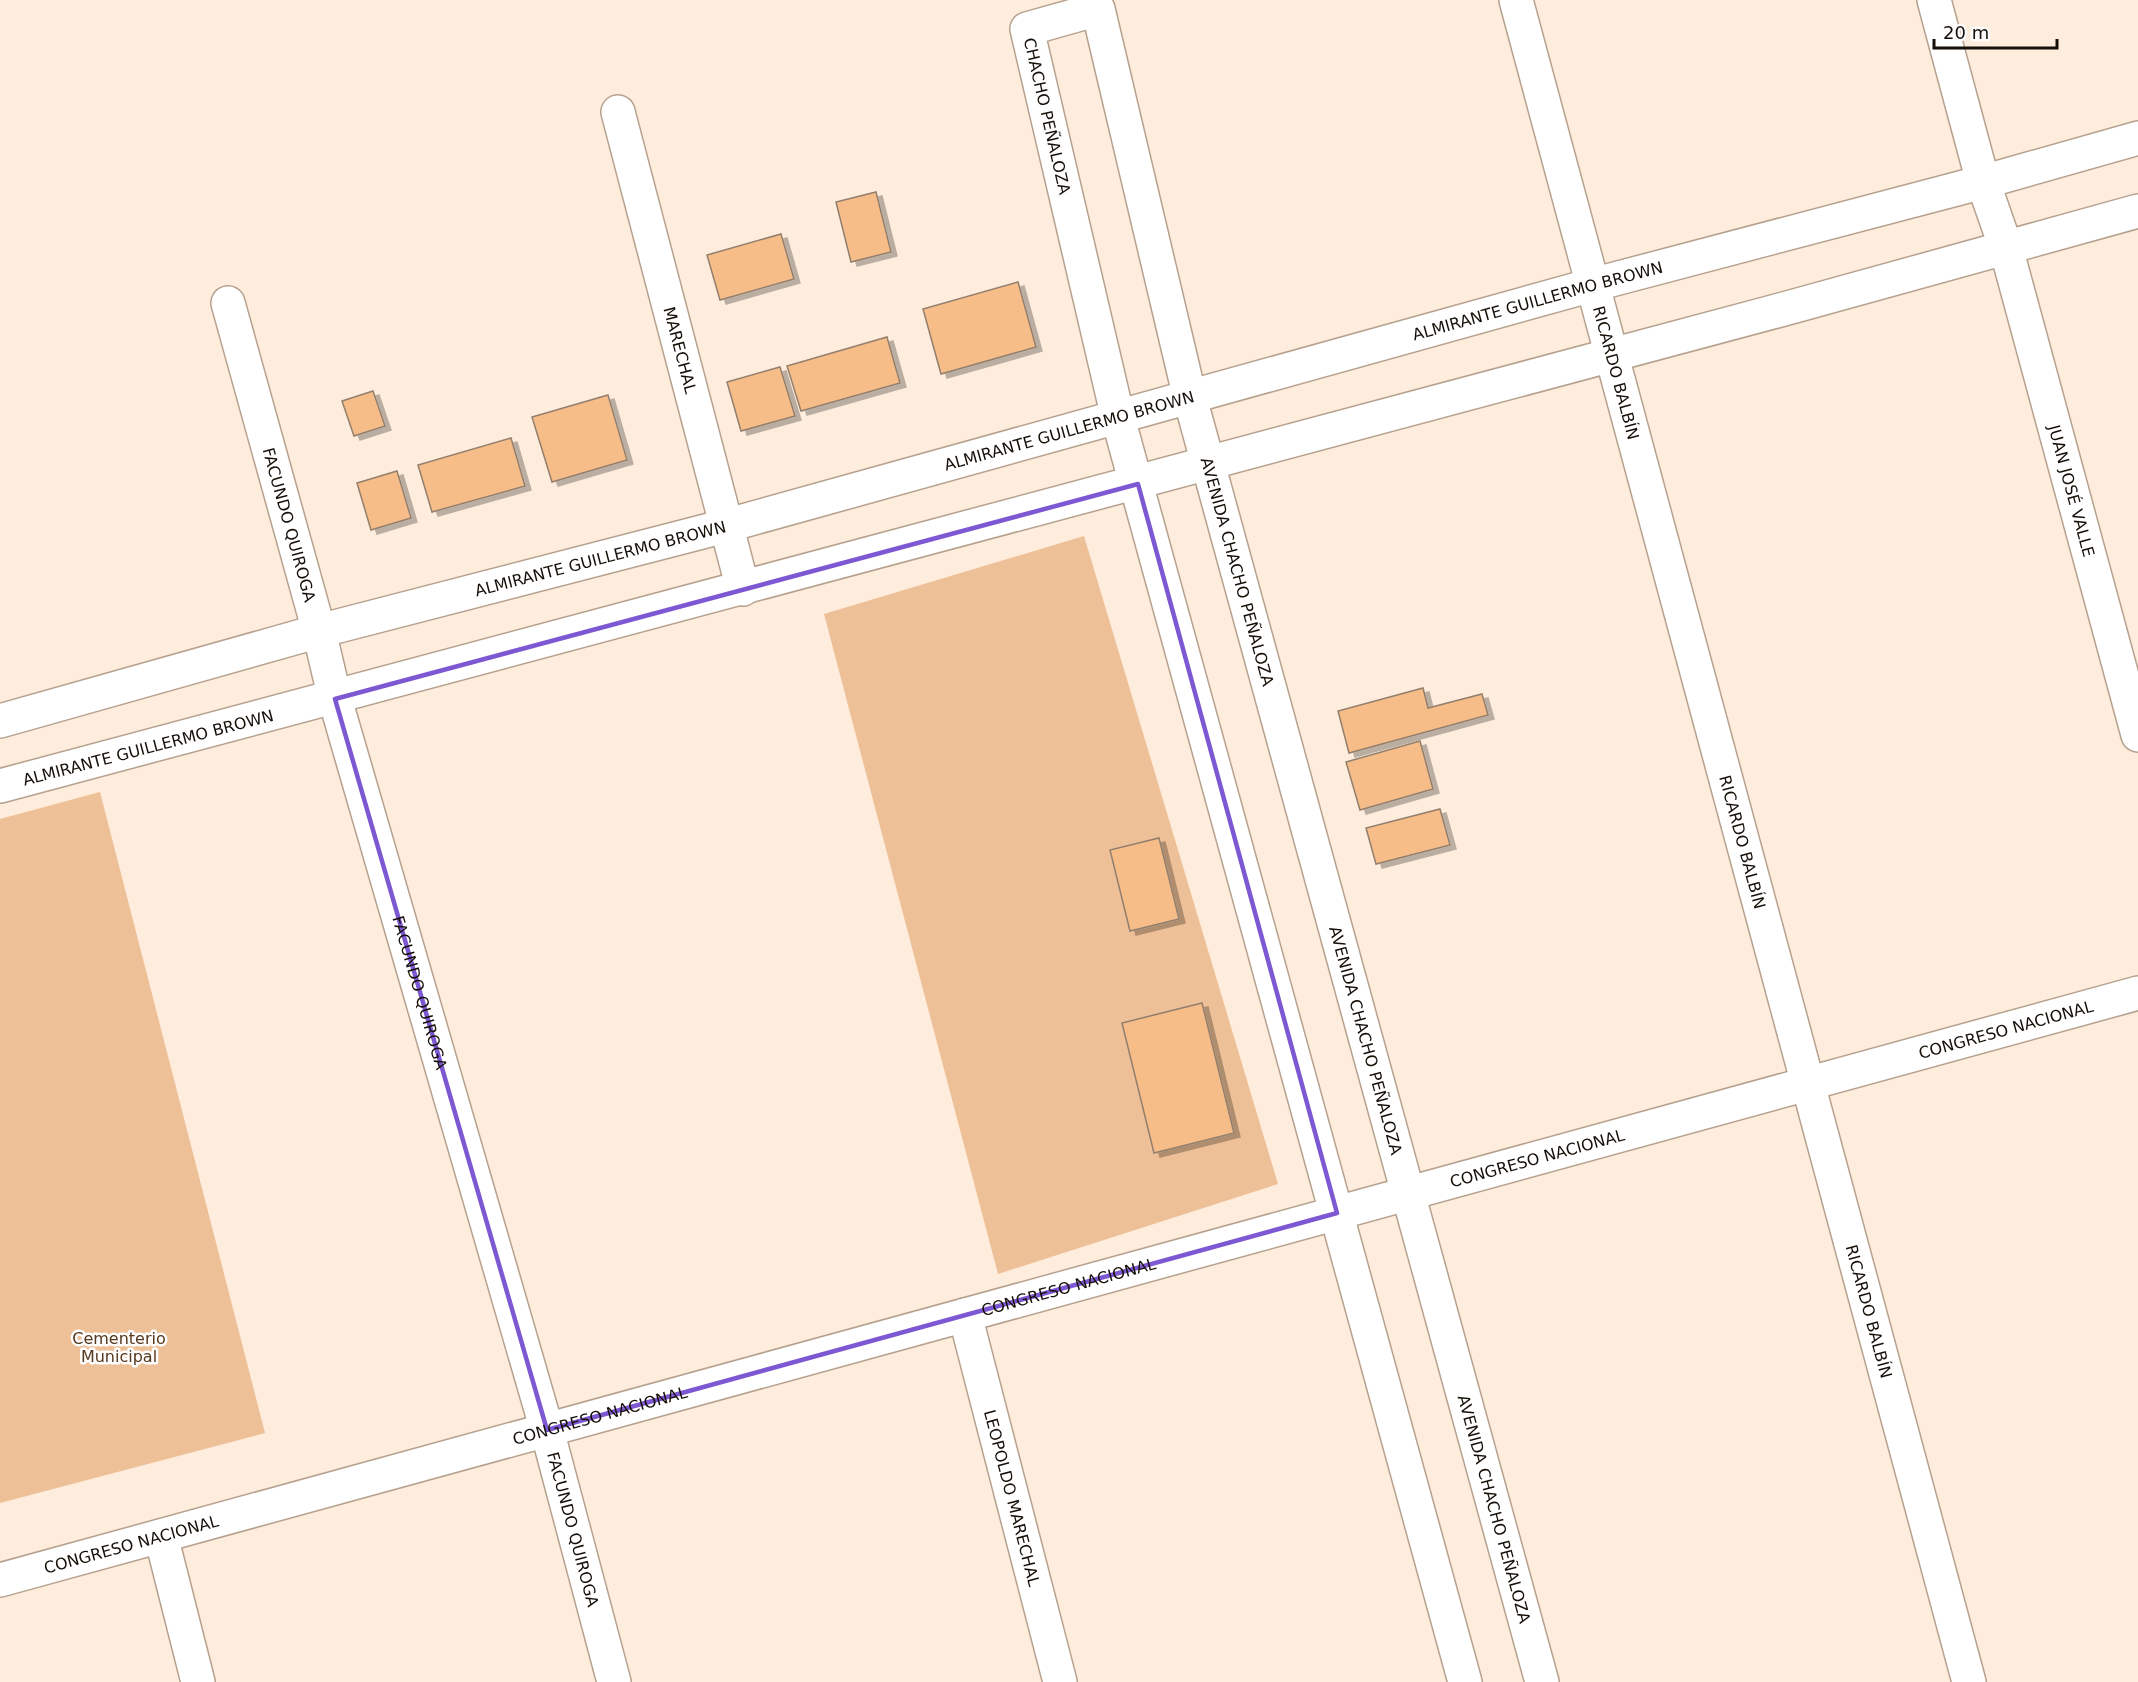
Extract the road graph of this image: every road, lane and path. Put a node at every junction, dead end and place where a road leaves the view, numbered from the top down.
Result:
1 (1516, 0) edge
2 (1934, 0) edge
3 (618, 112) dead end
4 (2138, 138) edge
5 (1983, 182) junction
6 (2138, 212) edge
7 (2006, 248) junction
8 (1592, 285) junction
9 (228, 303) dead end
10 (1611, 358) junction
11 (1190, 398) junction
12 (1118, 418) junction
13 (1208, 466) junction
14 (1138, 484) junction
15 (725, 526) junction
16 (743, 590) junction
17 (320, 631) junction
18 (335, 699) junction
19 (0, 721) edge
20 (2138, 735) edge
21 (0, 786) edge
22 (2138, 993) edge
23 (1807, 1084) junction
24 (1407, 1194) junction
25 (1337, 1213) junction
26 (965, 1315) junction
27 (547, 1430) junction
28 (161, 1536) junction
29 (0, 1580) edge
30 (198, 1682) edge
31 (614, 1682) edge
32 (1060, 1682) edge
33 (1465, 1682) edge
34 (1542, 1682) edge
35 (1968, 1682) edge

1 - 8 street, RICARDO BALBÍN
2 - 5 street, JUAN JOSÉ VALLE
3 - 15 street, MARECHAL
4 - 5 street, ALMIRANTE GUILLERMO BROWN
5 - 7 street, JUAN JOSÉ VALLE
5 - 8 street, ALMIRANTE GUILLERMO BROWN
6 - 7 street, ALMIRANTE GUILLERMO BROWN
7 - 10 street, ALMIRANTE GUILLERMO BROWN
7 - 20 street, JUAN JOSÉ VALLE
8 - 10 street, RICARDO BALBÍN
8 - 11 street, ALMIRANTE GUILLERMO BROWN
9 - 17 street, FACUNDO QUIROGA
10 - 13 street, ALMIRANTE GUILLERMO BROWN
10 - 23 street, RICARDO BALBÍN
11 - 12 street, ALMIRANTE GUILLERMO BROWN
11 - 12 street, CHACHO PEÑALOZA
11 - 13 street, AVENIDA CHACHO PEÑALOZA
12 - 14 street
12 - 15 street, ALMIRANTE GUILLERMO BROWN
13 - 14 street, ALMIRANTE GUILLERMO BROWN
13 - 24 street, AVENIDA CHACHO PEÑALOZA
14 - 16 street, ALMIRANTE GUILLERMO BROWN
14 - 25 street
15 - 16 street, MARECHAL
15 - 17 street, ALMIRANTE GUILLERMO BROWN
16 - 18 street, ALMIRANTE GUILLERMO BROWN
17 - 18 street, FACUNDO QUIROGA
17 - 19 street, ALMIRANTE GUILLERMO BROWN
18 - 21 street, ALMIRANTE GUILLERMO BROWN
18 - 27 street, FACUNDO QUIROGA
22 - 23 street, CONGRESO NACIONAL
23 - 24 street, CONGRESO NACIONAL
23 - 35 street, RICARDO BALBÍN
24 - 25 street, CONGRESO NACIONAL
24 - 34 street, AVENIDA CHACHO PEÑALOZA
25 - 26 street, CONGRESO NACIONAL
25 - 33 street
26 - 27 street, CONGRESO NACIONAL
26 - 32 street, LEOPOLDO MARECHAL
27 - 28 street, CONGRESO NACIONAL
27 - 31 street, FACUNDO QUIROGA
28 - 29 street, CONGRESO NACIONAL
28 - 30 street

